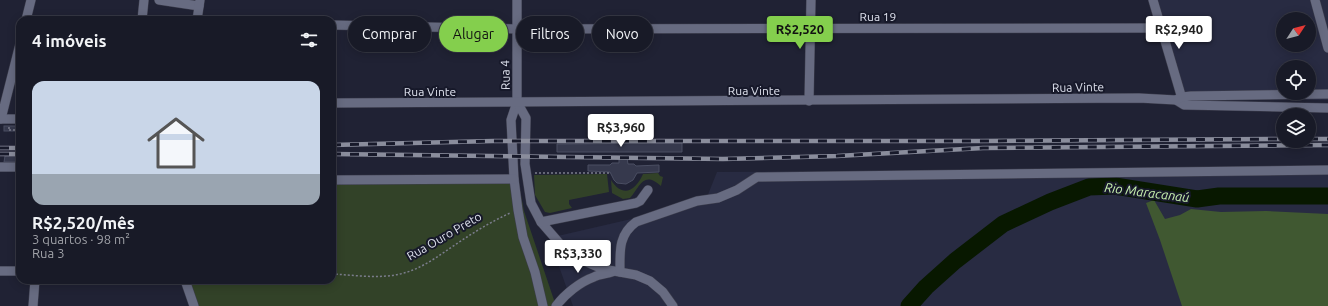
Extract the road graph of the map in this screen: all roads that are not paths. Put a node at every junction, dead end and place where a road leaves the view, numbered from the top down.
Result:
1 (31, 0) edge
2 (144, 0) edge
3 (159, 0) edge
4 (517, 0) edge
5 (811, 0) edge
6 (1153, 0) edge
7 (1315, 0) edge
8 (200, 3) edge
9 (27, 16) edge
10 (142, 16) edge
11 (198, 16) edge
12 (516, 16) edge
13 (336, 25) edge
14 (811, 28) junction
15 (1161, 28) junction
16 (516, 29) edge
17 (584, 29) edge
18 (1328, 48) edge
19 (516, 52) edge
20 (16, 59) edge
21 (1328, 94) edge
22 (809, 101) junction
23 (1181, 101) junction
24 (517, 102) junction
25 (336, 103) edge
26 (1328, 108) edge
27 (0, 119) edge
28 (16, 120) edge
29 (0, 167) edge
30 (16, 167) edge
31 (1328, 170) edge
32 (514, 179) junction
33 (336, 180) edge
34 (648, 190) dead end
35 (541, 222) junction
36 (0, 271) edge
37 (619, 271) junction
38 (16, 272) edge
39 (36, 284) edge
40 (186, 284) edge
41 (33, 306) edge
42 (194, 306) edge
43 (544, 306) edge
44 (556, 306) edge
45 (673, 306) edge

1 - 9 street
2 - 10 street
3 - 8 street
4 - 12 street, Rua 4
5 - 14 street
6 - 15 street
7 - 18 street
8 - 11 street
13 - 16 street, Rua 19
14 - 15 street, Rua 19
14 - 17 street, Rua 19
14 - 22 street
15 - 23 street
19 - 24 street, Rua 4
20 - 27 street
21 - 23 street
22 - 23 street, Rua Vinte
22 - 24 street, Rua Vinte
23 - 26 street
24 - 25 street, Rua Vinte
24 - 32 street
24 - 35 street
27 - 28 street
29 - 30 street
31 - 37 street
32 - 33 street
32 - 43 street
34 - 35 street
35 - 37 street
36 - 38 street
37 - 44 street
37 - 45 street
39 - 41 street
40 - 42 street

